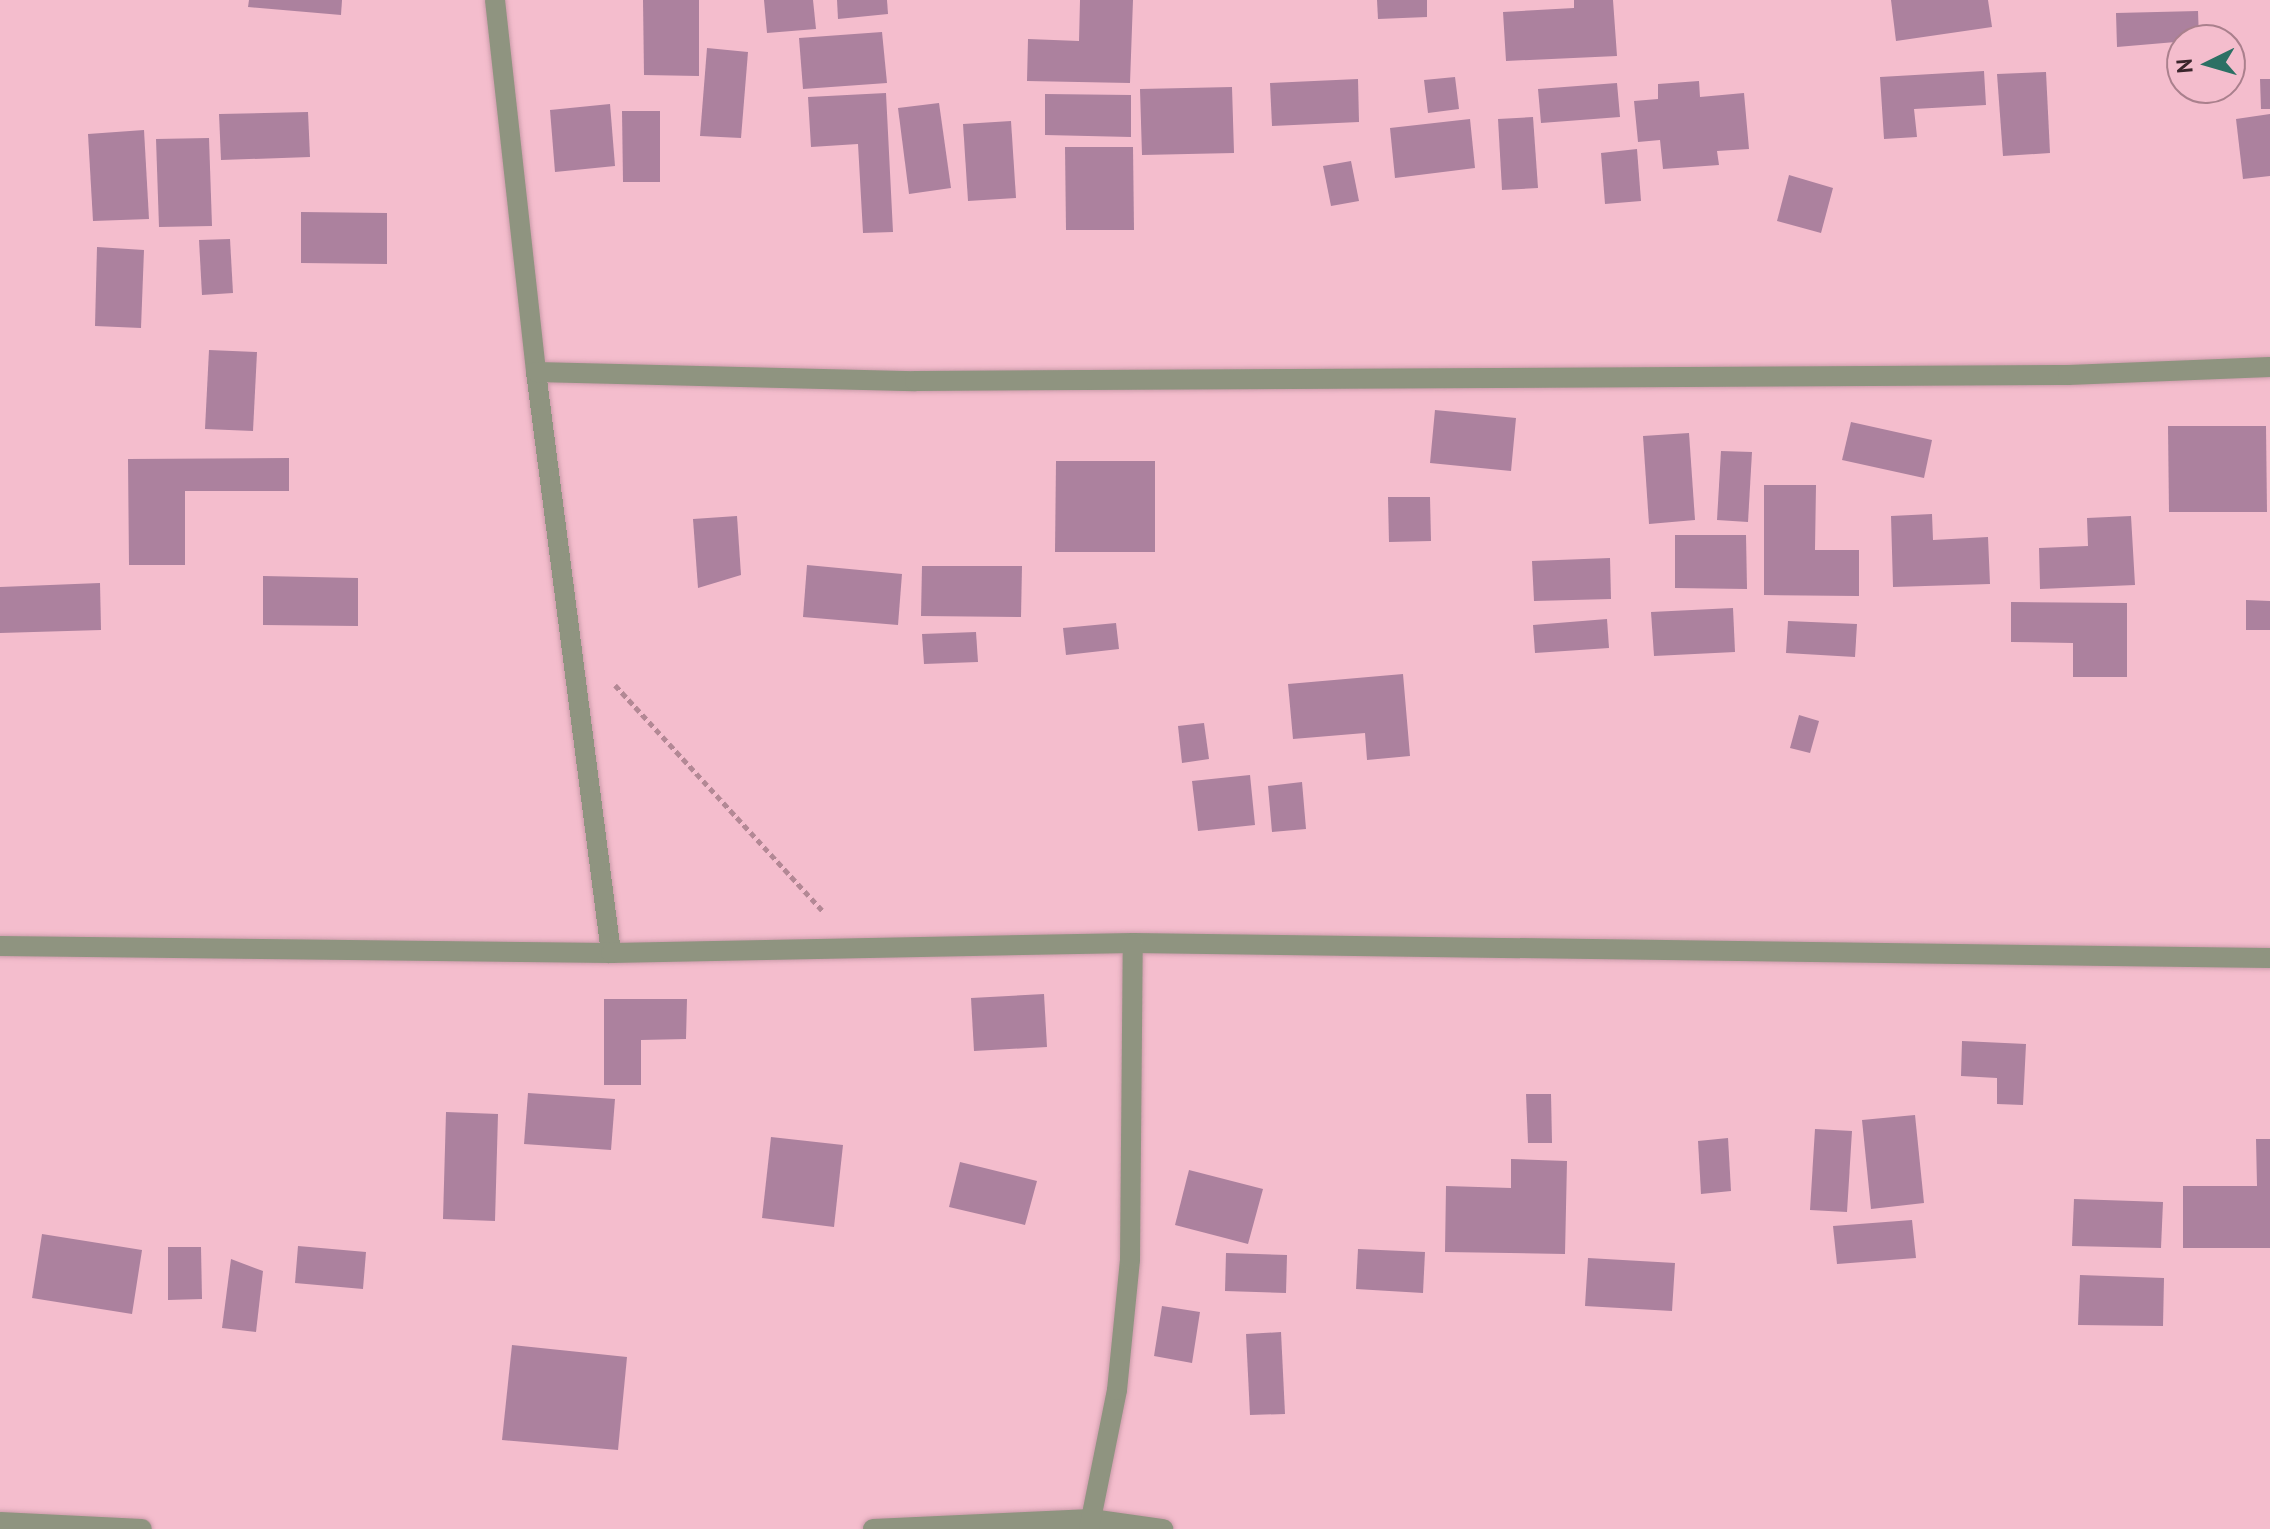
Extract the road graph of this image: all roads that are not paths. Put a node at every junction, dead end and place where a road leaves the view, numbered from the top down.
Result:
1 (495, 0) edge
2 (2270, 367) edge
3 (536, 372) junction
4 (1133, 943) junction
5 (0, 946) edge
6 (611, 953) junction
7 (2270, 958) edge
8 (0, 1522) edge
9 (1090, 1524) edge
10 (142, 1529) edge
11 (873, 1529) edge
12 (1163, 1529) edge

1 - 3 street
2 - 3 street
3 - 6 street
4 - 6 street
4 - 7 street
4 - 9 street
5 - 6 street
8 - 10 street
9 - 11 street
9 - 12 street

